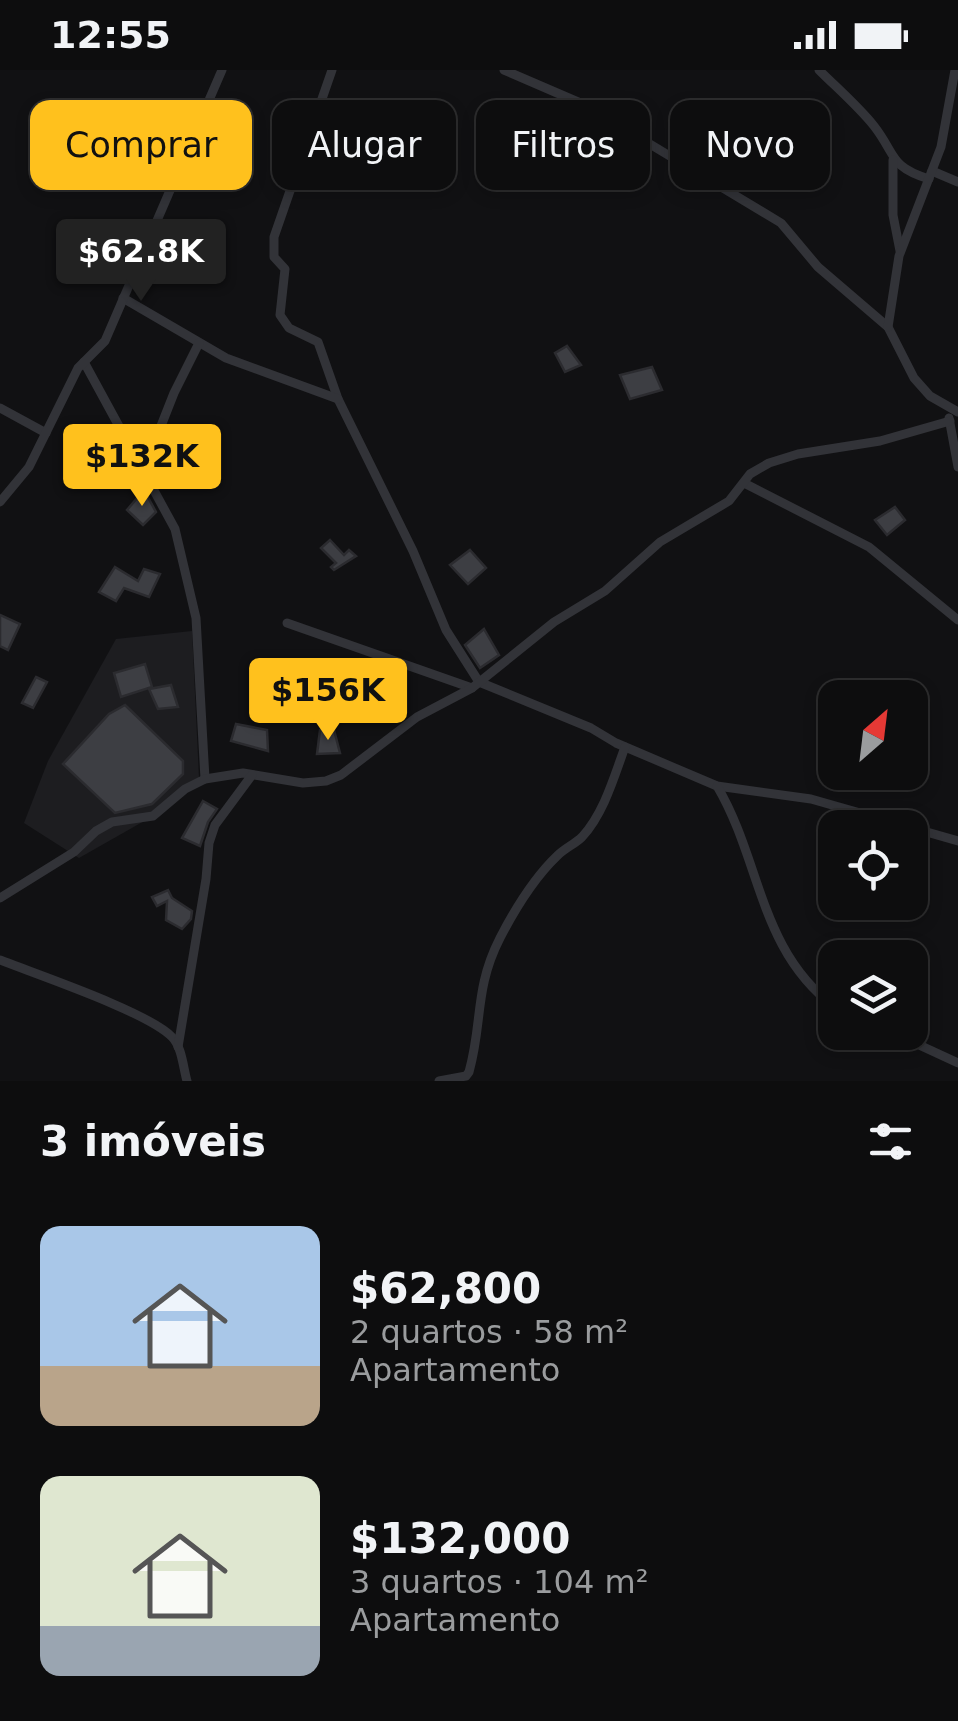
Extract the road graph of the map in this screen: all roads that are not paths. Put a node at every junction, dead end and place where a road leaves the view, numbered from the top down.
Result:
1 (222, 70) edge
2 (332, 70) edge
3 (504, 70) edge
4 (818, 70) edge
5 (955, 70) edge
6 (893, 160) junction
7 (930, 175) junction
8 (958, 182) edge
9 (899, 256) junction
10 (123, 298) junction
11 (888, 327) junction
12 (198, 342) junction
13 (84, 362) junction
14 (338, 399) junction
15 (946, 406) junction
16 (0, 408) edge
17 (958, 412) edge
18 (950, 421) junction
19 (46, 432) junction
20 (958, 467) edge
21 (144, 469) junction
22 (744, 483) junction
23 (0, 502) edge
24 (958, 620) edge
25 (286, 623) dead end
26 (476, 685) junction
27 (625, 747) junction
28 (252, 775) junction
29 (206, 779) junction
30 (717, 786) junction
31 (958, 841) edge
32 (0, 898) edge
33 (0, 960) edge
34 (818, 992) edge
35 (178, 1047) junction
36 (928, 1049) edge
37 (958, 1063) edge
38 (186, 1081) edge
39 (439, 1081) edge

1 - 10 street
2 - 14 street
3 - 11 street
4 - 6 street
5 - 7 street
6 - 7 street
6 - 9 street
7 - 8 street
7 - 9 street
9 - 11 street
10 - 12 street
10 - 13 street
11 - 15 street
12 - 14 street
12 - 21 street
13 - 19 street
13 - 21 street
14 - 26 street
15 - 17 street
15 - 18 street
16 - 19 street
18 - 20 street
18 - 22 street
19 - 23 street
21 - 29 street
22 - 24 street
22 - 26 street
25 - 26 street
26 - 27 street
26 - 28 street
27 - 30 street
27 - 39 street
28 - 29 street
28 - 35 street
29 - 32 street
30 - 31 street
30 - 34 street
33 - 35 street
35 - 38 street
36 - 37 street

